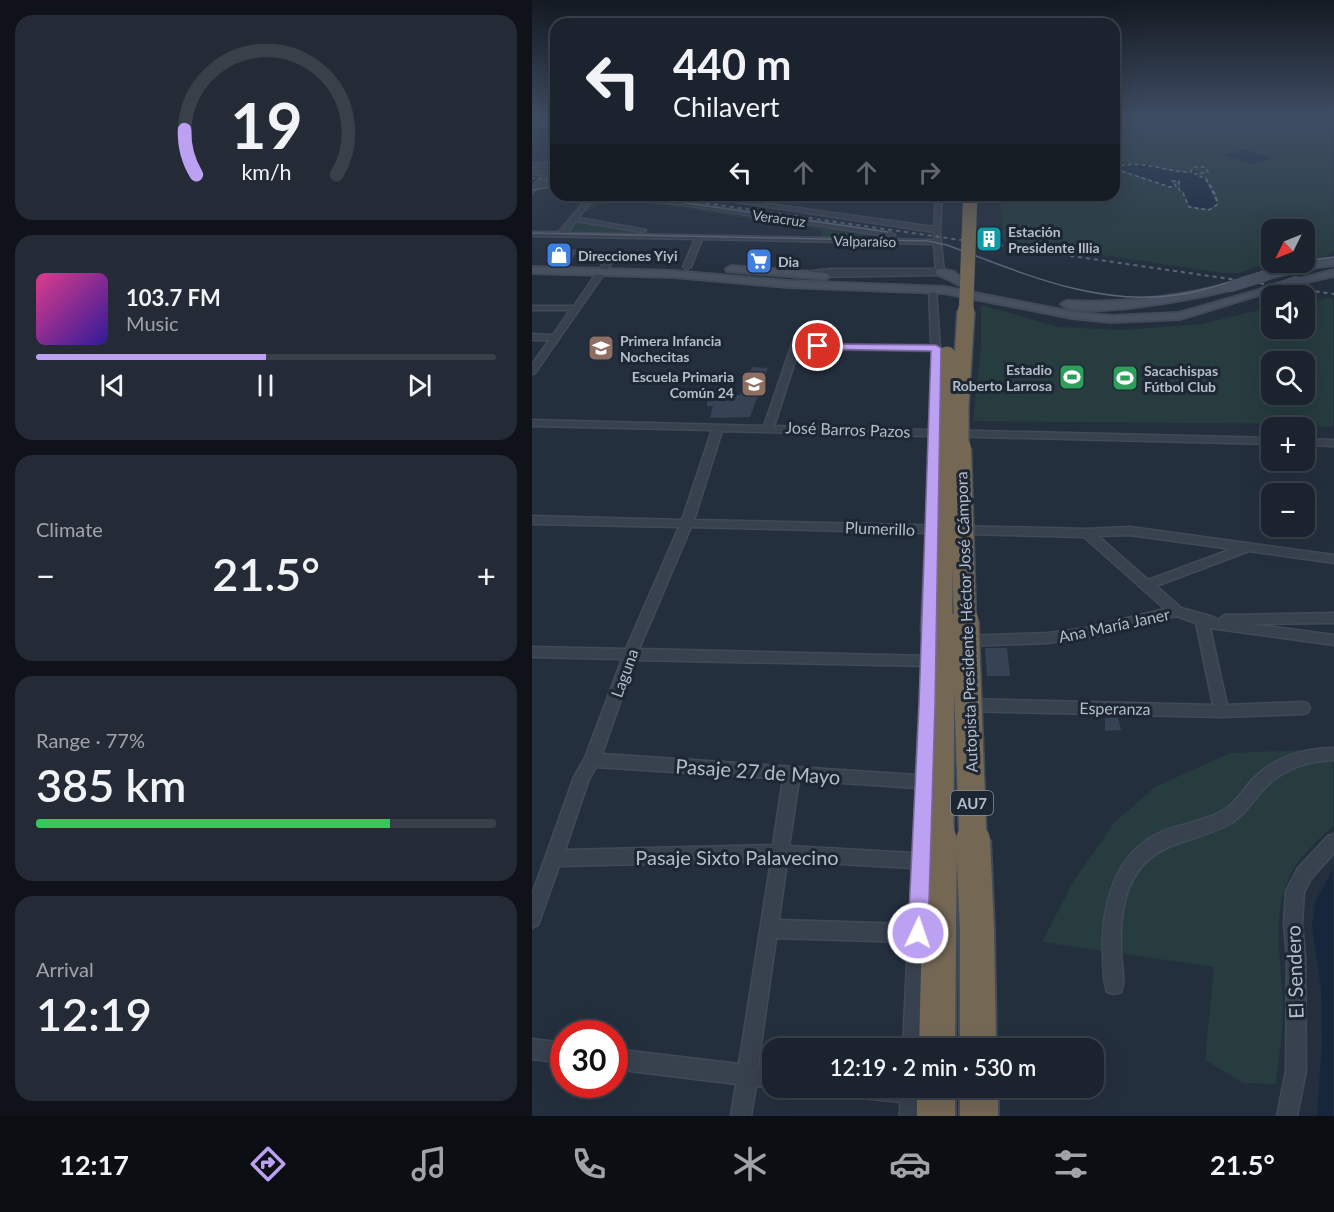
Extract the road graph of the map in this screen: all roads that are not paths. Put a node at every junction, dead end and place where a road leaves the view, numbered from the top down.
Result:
1 (532, 172) edge
2 (550, 175) edge
3 (550, 176) edge
4 (541, 183) junction
5 (550, 184) edge
6 (532, 191) edge
7 (588, 201) edge
8 (661, 201) edge
9 (734, 201) edge
10 (938, 201) edge
11 (959, 201) edge
12 (970, 201) edge
13 (574, 219) junction
14 (937, 230) junction
15 (532, 234) edge
16 (561, 235) junction
17 (684, 237) junction
18 (700, 237) junction
19 (938, 242) junction
20 (1333, 262) edge
21 (532, 263) edge
22 (687, 267) junction
23 (605, 268) junction
24 (532, 270) edge
25 (770, 270) junction
26 (940, 272) junction
27 (1333, 273) edge
28 (809, 278) junction
29 (741, 280) junction
30 (963, 283) junction
31 (932, 290) junction
32 (1155, 302) junction
33 (532, 308) edge
34 (576, 308) junction
35 (1173, 316) junction
36 (532, 338) edge
37 (555, 338) junction
38 (936, 348) junction
39 (532, 371) edge
40 (532, 423) edge
41 (718, 427) junction
42 (769, 427) junction
43 (933, 432) junction
44 (1261, 441) edge
45 (1315, 442) edge
46 (1333, 443) edge
47 (532, 520) edge
48 (687, 523) junction
49 (932, 529) junction
50 (1087, 532) junction
51 (1250, 547) junction
52 (1333, 559) edge
53 (1146, 585) junction
54 (1176, 611) junction
55 (1333, 618) edge
56 (1202, 620) junction
57 (1333, 640) edge
58 (928, 641) junction
59 (532, 652) edge
60 (630, 655) junction
61 (928, 661) junction
62 (927, 705) junction
63 (1303, 708) dead end
64 (1221, 711) junction
65 (1333, 754) edge
66 (592, 760) junction
67 (792, 773) junction
68 (924, 782) junction
69 (1333, 841) edge
70 (780, 853) junction
71 (553, 858) junction
72 (922, 861) junction
73 (532, 919) edge
74 (769, 929) junction
75 (929, 932) junction
76 (1114, 985) dead end
77 (914, 1038) edge
78 (936, 1038) edge
79 (978, 1038) edge
80 (532, 1049) edge
81 (550, 1051) edge
82 (628, 1061) edge
83 (747, 1075) junction
84 (762, 1077) edge
85 (923, 1098) edge
86 (979, 1098) edge
87 (741, 1116) edge
88 (910, 1116) edge
89 (979, 1116) edge
90 (1287, 1116) edge

1 - 2 street
3 - 4 street
4 - 5 street
4 - 6 street
7 - 13 street
8 - 19 street, Veracruz
9 - 14 street
10 - 14 street
11 - 75 highway, Autopista Presidente Héctor José Cámpora / AU7, bridge
12 - 79 highway, Autopista Presidente Héctor José Cámpora / AU7, bridge
13 - 16 street
13 - 17 street, Valparaíso
14 - 19 street
15 - 16 street, Valparaíso
16 - 17 street, Valparaíso
17 - 18 street, Valparaíso
18 - 19 street, Valparaíso
18 - 22 street
19 - 26 street
20 - 32 main road, bridge
21 - 23 main road
22 - 23 main road
22 - 25 main road
23 - 24 main road
23 - 29 main road
23 - 34 street
25 - 28 main road
25 - 29 main road
26 - 28 street
26 - 30 main road
27 - 35 main road, bridge
28 - 29 main road
28 - 30 main road
28 - 31 main road
30 - 32 main road
31 - 35 main road
31 - 38 street
32 - 35 main road
33 - 34 street
34 - 37 street
36 - 37 street
37 - 39 street
38 - 42 street
38 - 43 street
40 - 41 street, José Barros Pazos
41 - 42 street, José Barros Pazos
41 - 48 street, Laguna
42 - 43 street, José Barros Pazos
43 - 44 street, José Barros Pazos
43 - 49 street
45 - 46 street
47 - 48 street, Plumerillo
48 - 49 street, Plumerillo
48 - 60 street, Laguna
49 - 50 street, Plumerillo
49 - 58 street
50 - 51 street, Plumerillo
50 - 53 street
51 - 52 street, Plumerillo
51 - 53 street
53 - 54 street
54 - 56 street, Ana María Janer
54 - 58 street, Ana María Janer
55 - 56 street
56 - 57 street, Ana María Janer
56 - 64 street
58 - 61 street
59 - 60 street
60 - 61 street
60 - 66 street, Laguna
61 - 62 street
62 - 64 street, Esperanza
62 - 68 street
63 - 64 street, Esperanza
65 - 76 street
66 - 67 street, Pasaje 27 de Mayo
66 - 71 street, Laguna
67 - 68 street, Pasaje 27 de Mayo
67 - 70 street
68 - 72 street
69 - 90 street, El Sendero
70 - 71 street, Pasaje Sixto Palavecino
70 - 72 street, Pasaje Sixto Palavecino
70 - 74 street
71 - 73 street, Laguna
72 - 75 street
74 - 75 street
74 - 83 street
75 - 77 street
75 - 78 highway, Autopista Presidente Héctor José Cámpora / AU7
80 - 81 street
82 - 83 street
83 - 84 street
83 - 87 street
85 - 88 street
86 - 89 highway

